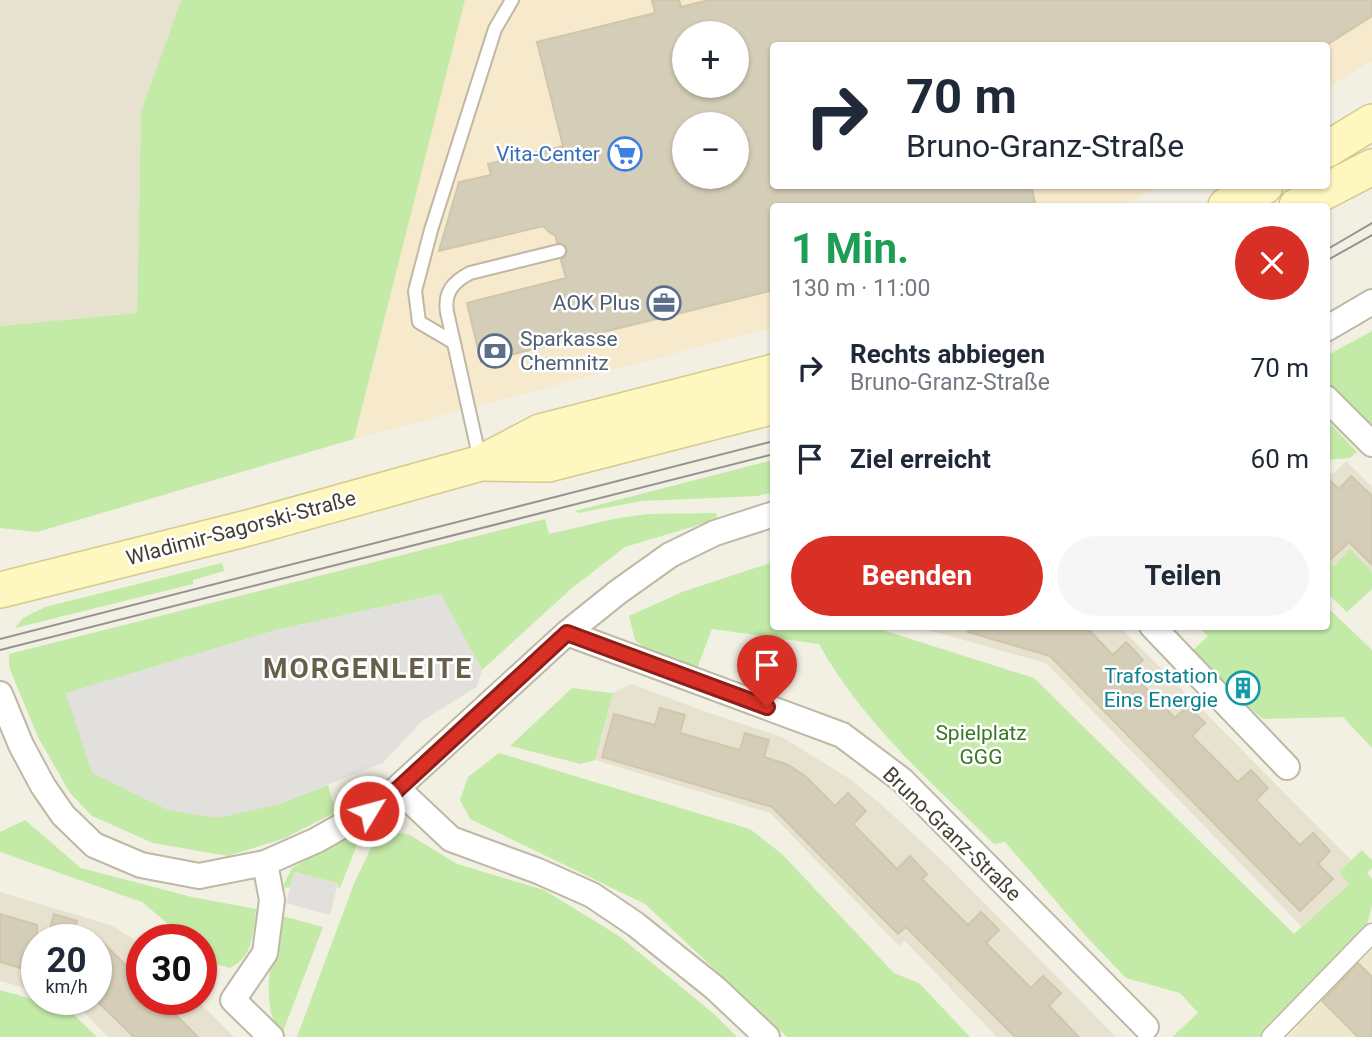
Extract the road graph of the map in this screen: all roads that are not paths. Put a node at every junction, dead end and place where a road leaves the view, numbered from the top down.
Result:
1 (512, 0) edge
2 (1372, 122) edge
3 (1330, 148) edge
4 (1372, 167) edge
5 (1259, 189) edge
6 (1330, 189) edge
7 (1330, 189) edge
8 (1232, 203) edge
9 (1303, 203) edge
10 (559, 251) dead end
11 (1372, 302) edge
12 (1330, 327) edge
13 (453, 341) junction
14 (770, 373) edge
15 (1330, 402) edge
16 (770, 408) edge
17 (1372, 444) edge
18 (481, 463) junction
19 (770, 515) edge
20 (0, 590) edge
21 (1156, 630) edge
22 (567, 633) junction
23 (0, 694) edge
24 (1287, 767) dead end
25 (398, 789) junction
26 (265, 863) junction
27 (1372, 933) edge
28 (1146, 1027) dead end
29 (271, 1037) edge
30 (767, 1037) edge
31 (1271, 1037) edge

1 - 13 lane
2 - 3 main road
4 - 7 main road
5 - 8 main road
6 - 9 main road
10 - 13 lane
11 - 12 street
13 - 18 lane
14 - 18 main road, Wladimir-Sagorski-Straße
15 - 17 street
16 - 18 main road, Wladimir-Sagorski-Straße
18 - 20 main road, Wladimir-Sagorski-Straße
19 - 22 street
21 - 24 street
22 - 25 street
22 - 28 street, Bruno-Granz-Straße
23 - 26 street
25 - 26 street
25 - 30 street
26 - 29 street
27 - 31 street

